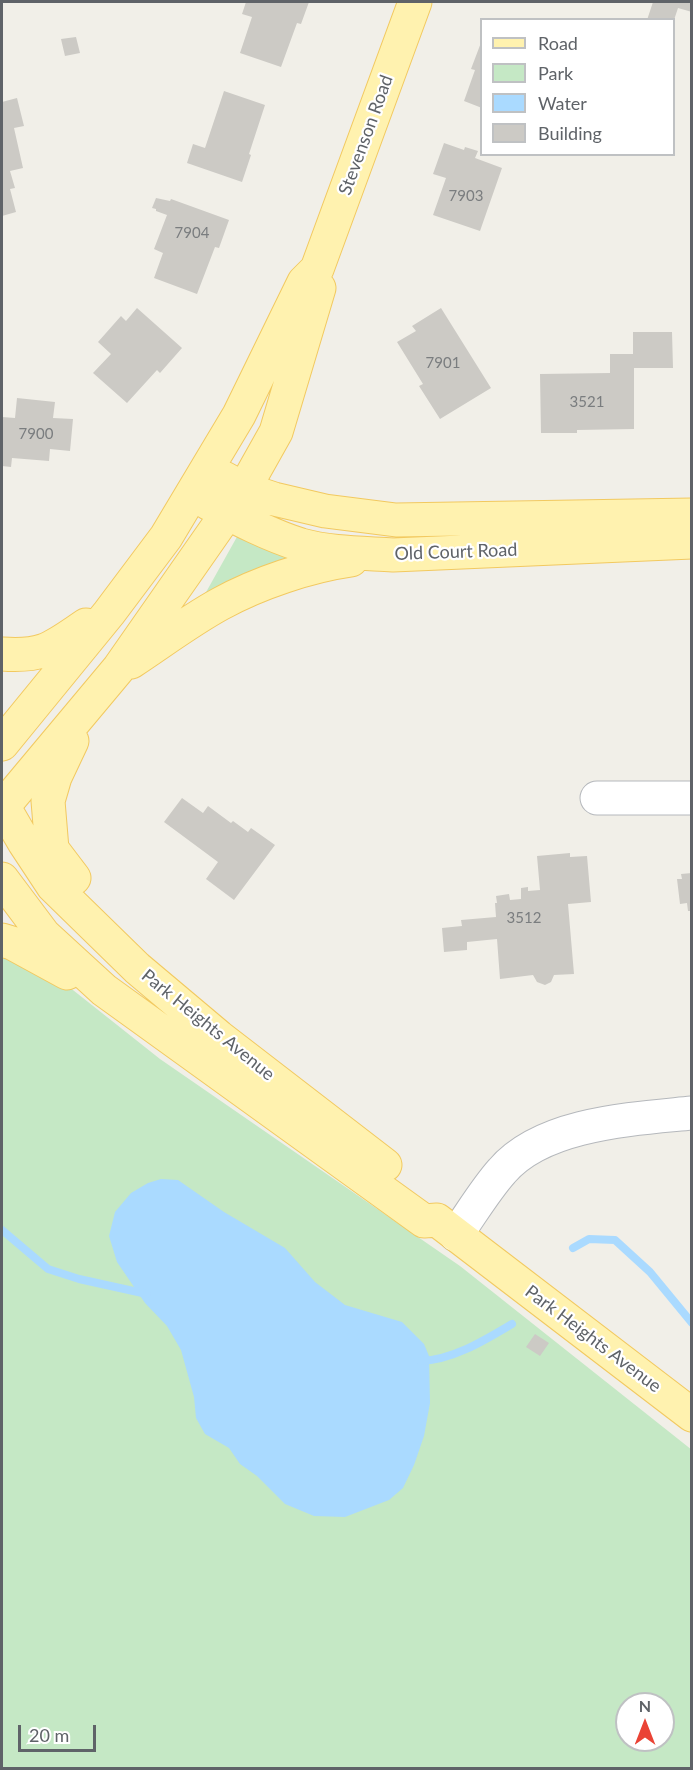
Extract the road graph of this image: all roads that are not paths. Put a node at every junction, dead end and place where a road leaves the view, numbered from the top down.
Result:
1 (415, 2) edge
2 (317, 269) junction
3 (199, 482) junction
4 (236, 501) junction
5 (692, 515) edge
6 (692, 542) edge
7 (393, 555) junction
8 (108, 613) junction
9 (2, 654) edge
10 (119, 668) junction
11 (89, 704) junction
12 (2, 744) edge
13 (597, 798) dead end
14 (692, 798) edge
15 (2, 806) edge
16 (2, 879) edge
17 (2, 940) edge
18 (113, 944) junction
19 (104, 990) junction
20 (692, 1113) edge
21 (446, 1227) junction
22 (692, 1415) edge

1 - 2 main road, Stevenson Road
2 - 3 main road, Stevenson Road
2 - 4 main road, Stevenson Road
3 - 4 main road, Old Court Road
3 - 8 main road
4 - 5 main road, Old Court Road
4 - 7 main road, Old Court Road
4 - 10 main road
6 - 7 main road, Old Court Road
7 - 10 main road
8 - 9 main road
8 - 12 main road
10 - 11 main road
11 - 15 main road
11 - 18 main road
13 - 14 street
15 - 18 main road, Park Heights Avenue
16 - 19 main road, Park Heights Avenue
17 - 19 main road
18 - 21 main road, Park Heights Avenue
19 - 21 main road, Park Heights Avenue
20 - 21 street
21 - 22 main road, Park Heights Avenue

